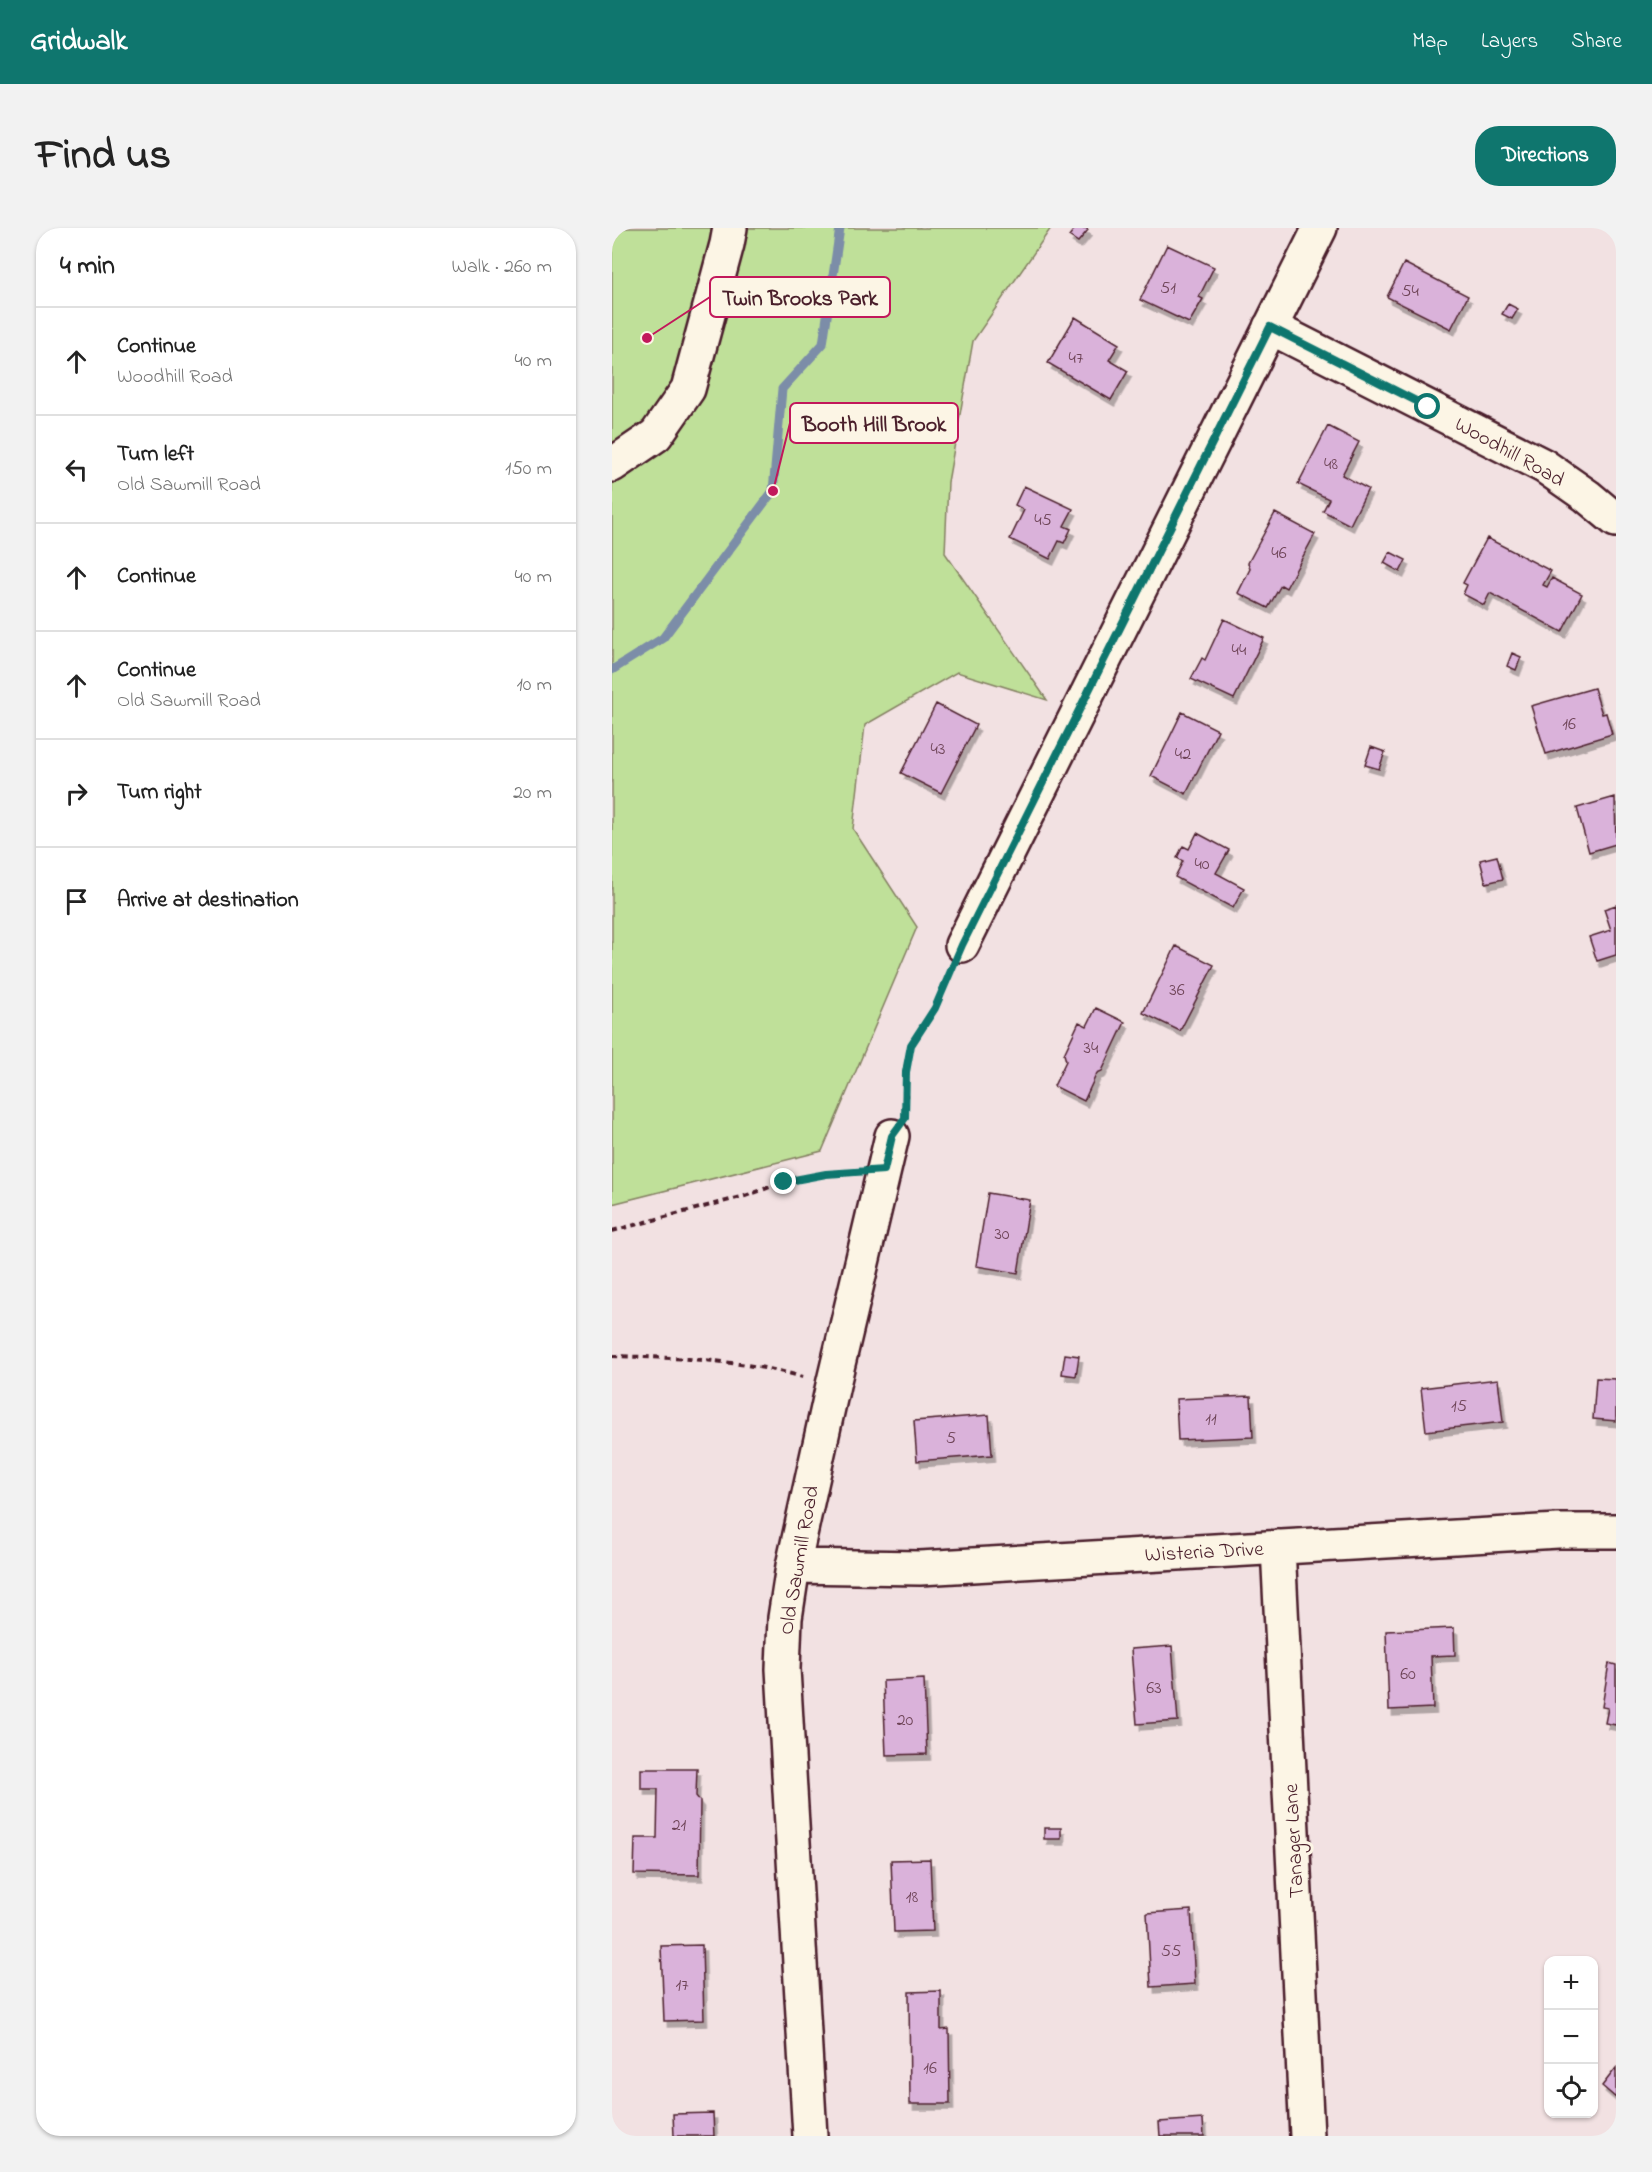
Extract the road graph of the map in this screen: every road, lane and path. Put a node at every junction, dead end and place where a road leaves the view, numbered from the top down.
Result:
1 (730, 228) edge
2 (1320, 228) edge
3 (1270, 327) junction
4 (612, 465) edge
5 (1616, 520) edge
6 (962, 945) joint
7 (892, 1136) joint
8 (884, 1170) junction
9 (612, 1231) edge
10 (612, 1356) edge
11 (833, 1385) junction
12 (1616, 1530) edge
13 (1278, 1547) junction
14 (792, 1566) junction
15 (810, 2136) edge
16 (1307, 2136) edge

1 - 4 street
2 - 3 street
3 - 5 street, Woodhill Road
3 - 6 street
6 - 7 path
7 - 8 street, Old Sawmill Road
8 - 9 path
8 - 11 street, Old Sawmill Road
10 - 11 path
11 - 14 street, Old Sawmill Road
12 - 13 street, Wisteria Drive
13 - 14 street, Wisteria Drive
13 - 16 street, Tanager Lane
14 - 15 street, Old Sawmill Road

